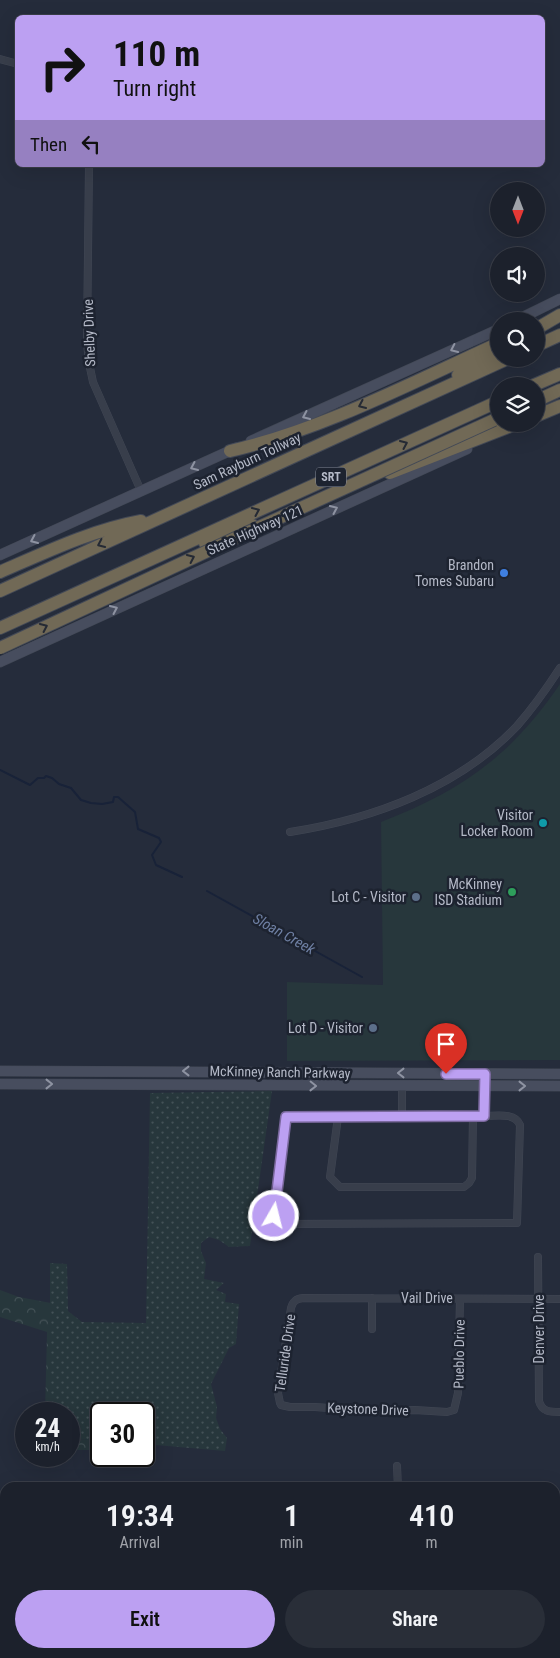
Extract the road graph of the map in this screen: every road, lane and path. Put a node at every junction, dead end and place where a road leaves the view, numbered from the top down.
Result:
1 (0, 59) edge
2 (15, 63) edge
3 (89, 167) edge
4 (560, 299) edge
5 (533, 312) edge
6 (560, 315) edge
7 (545, 323) edge
8 (490, 333) edge
9 (560, 335) edge
10 (545, 342) edge
11 (490, 347) edge
12 (490, 356) edge
13 (490, 367) edge
14 (560, 374) edge
15 (545, 380) edge
16 (441, 389) junction
17 (560, 390) edge
18 (545, 397) edge
19 (490, 405) edge
20 (560, 406) edge
21 (545, 412) edge
22 (490, 422) edge
23 (496, 432) edge
24 (504, 432) edge
25 (230, 451) junction
26 (141, 491) junction
27 (161, 517) junction
28 (164, 552) junction
29 (0, 555) edge
30 (0, 572) edge
31 (0, 591) edge
32 (0, 628) edge
33 (0, 648) edge
34 (0, 662) edge
35 (560, 668) edge
36 (290, 832) dead end
37 (0, 1071) edge
38 (485, 1074) junction
39 (560, 1074) edge
40 (0, 1084) edge
41 (402, 1086) junction
42 (485, 1086) junction
43 (560, 1086) edge
44 (472, 1116) junction
45 (484, 1116) junction
46 (338, 1117) junction
47 (402, 1117) junction
48 (538, 1257) dead end
49 (372, 1298) junction
50 (460, 1298) junction
51 (539, 1299) junction
52 (560, 1299) edge
53 (294, 1301) joint
54 (372, 1329) dead end
55 (281, 1405) joint
56 (454, 1410) joint
57 (560, 1412) edge
58 (397, 1466) dead end
59 (398, 1482) edge

1 - 2 street
3 - 26 street, Shelby Drive
4 - 5 main road
6 - 7 highway
8 -> 25 main road
9 - 10 highway
11 -> 25 highway
12 - 16 highway
13 - 16 highway, Sam Rayburn Tollway / SRT
14 - 15 highway
16 - 27 highway, Sam Rayburn Tollway / SRT
17 - 18 highway
28 -> 19 highway, SRT
20 - 21 highway
33 -> 22 highway, bridge
23 - 28 highway
34 -> 24 main road, State Highway 121
25 -> 26 main road
26 -> 29 main road
27 - 30 highway
27 -> 31 highway, Sam Rayburn Tollway / SRT
28 - 32 highway, SRT
35 - 36 street
38 -> 37 main road, McKinney Ranch Parkway
38 - 39 main road, McKinney Ranch Parkway
38 - 42 main road
40 -> 41 main road, McKinney Ranch Parkway
41 - 42 main road, McKinney Ranch Parkway
41 - 47 street
42 -> 43 main road, McKinney Ranch Parkway
42 - 45 street
44 - 45 street
44 - 46 street
44 - 47 street
45 - 46 street
46 - 47 street
48 - 51 street, Denver Drive
49 - 50 street, Vail Drive
49 - 53 street, Vail Drive
49 - 54 street
50 - 51 street, Vail Drive
50 - 56 street, Pueblo Drive
51 - 52 street, Vail Drive
51 - 57 street, Denver Drive
53 - 55 street, Telluride Drive
55 - 56 street, Keystone Drive
58 - 59 street

